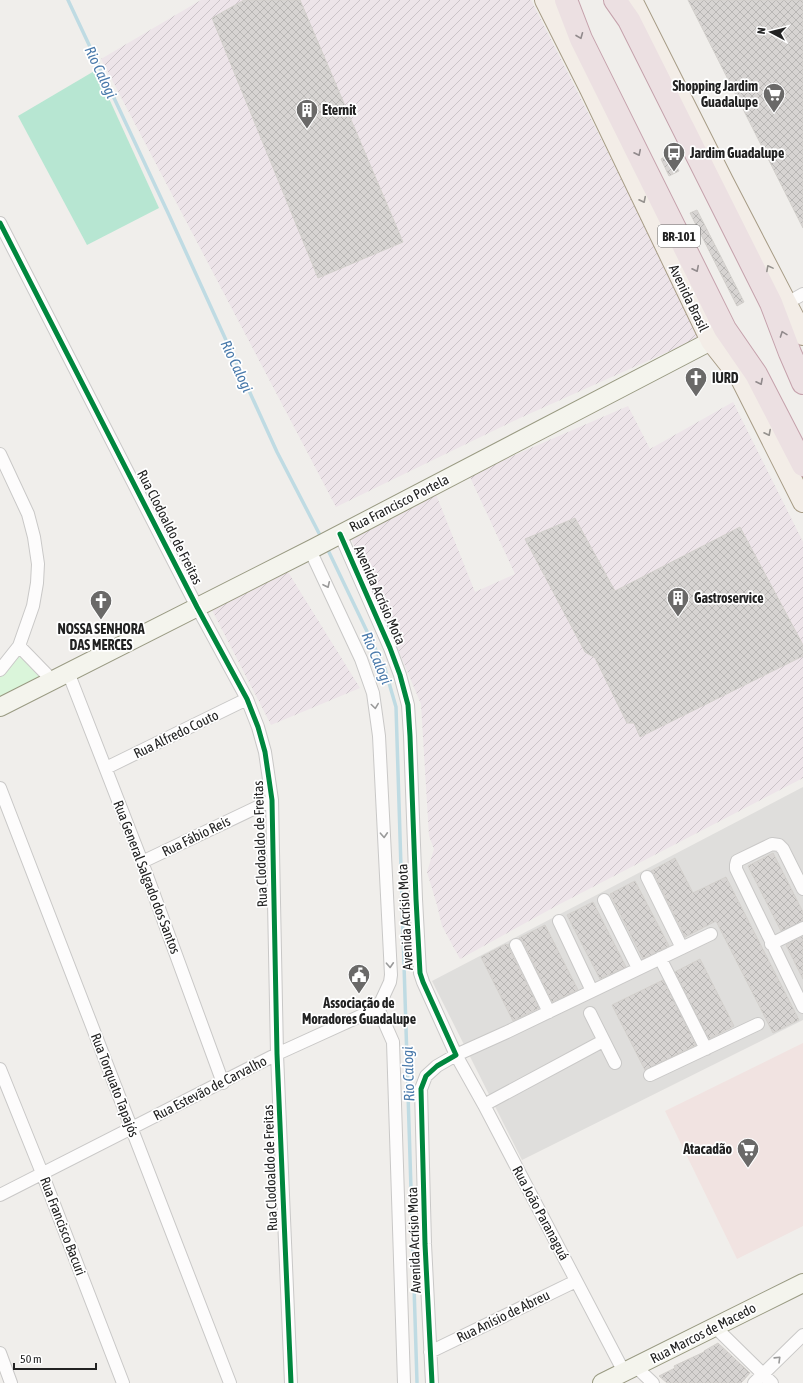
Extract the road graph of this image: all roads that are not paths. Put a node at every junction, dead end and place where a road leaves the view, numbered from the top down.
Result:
1 (545, 0) edge
2 (566, 0) edge
3 (615, 0) edge
4 (632, 0) edge
5 (0, 223) edge
6 (795, 298) edge
7 (803, 335) edge
8 (710, 342) junction
9 (803, 383) edge
10 (0, 454) edge
11 (803, 465) edge
12 (803, 502) edge
13 (337, 535) junction
14 (312, 549) junction
15 (197, 607) junction
16 (19, 646) junction
17 (0, 670) edge
18 (68, 672) junction
19 (52, 680) junction
20 (247, 699) junction
21 (0, 706) edge
22 (106, 768) junction
23 (0, 788) edge
24 (272, 800) junction
25 (142, 862) junction
26 (647, 877) dead end
27 (803, 889) edge
28 (604, 900) dead end
29 (559, 921) dead end
30 (803, 928) edge
31 (711, 934) dead end
32 (771, 944) junction
33 (516, 945) dead end
34 (682, 948) junction
35 (660, 958) junction
36 (638, 968) junction
37 (592, 991) junction
38 (803, 1007) edge
39 (378, 1008) junction
40 (549, 1012) junction
41 (590, 1013) dead end
42 (758, 1024) dead end
43 (603, 1041) junction
44 (706, 1049) junction
45 (277, 1054) junction
46 (456, 1055) junction
47 (615, 1064) dead end
48 (0, 1069) edge
49 (650, 1075) dead end
50 (223, 1083) junction
51 (484, 1105) junction
52 (132, 1128) junction
53 (42, 1173) junction
54 (0, 1195) edge
55 (576, 1281) junction
56 (801, 1286) edge
57 (715, 1327) junction
58 (803, 1335) edge
59 (430, 1352) junction
60 (0, 1354) edge
61 (630, 1369) junction
62 (758, 1379) edge
63 (11, 1383) edge
64 (123, 1383) edge
65 (230, 1383) edge
66 (291, 1383) edge
67 (404, 1383) edge
68 (432, 1383) edge
69 (602, 1383) edge
70 (652, 1383) edge
71 (772, 1383) edge

1 -> 8 main road, Avenida Brasil
2 -> 11 highway, Avenida Brasil / BR-101
9 -> 3 highway
6 -> 4 main road
5 - 15 street, Rua Clodoaldo de Freitas
6 - 7 main road
8 -> 12 main road, Avenida Brasil
8 - 13 street, Rua Francisco Portela
10 - 16 street
13 - 14 street, Rua Francisco Portela
13 - 46 street, Avenida Acrísio Mota
14 - 15 street, Rua Francisco Portela
14 -> 39 street, Avenida Acrísio Mota
15 - 18 street, Rua Francisco Portela
15 - 20 street, Rua Clodoaldo de Freitas
16 - 17 street
16 - 19 street
18 - 19 street, Rua Francisco Portela
18 - 22 street, Rua General Salgado dos Santos
19 - 21 street, Rua Francisco Portela
20 - 22 street, Rua Alfredo Couto
20 - 24 street, Rua Clodoaldo de Freitas
22 - 25 street, Rua General Salgado dos Santos
23 - 52 street, Rua Torquato Tapajós
24 - 25 street, Rua Fábio Reis
24 - 45 street, Rua Clodoaldo de Freitas
25 - 50 street, Rua General Salgado dos Santos
26 - 34 street
27 - 32 street
28 - 36 street
29 - 37 street
30 - 32 street
31 - 34 street
32 - 38 street
33 - 40 street
34 - 35 street
35 - 36 street
35 - 44 street
36 - 37 street
37 - 40 street
39 - 45 street, Rua Estevão de Carvalho
39 - 67 street, Avenida Acrísio Mota
40 - 46 street
41 - 43 street
42 - 44 street
43 - 47 street
43 - 51 street
44 - 49 street
45 - 50 street, Rua Estevão de Carvalho
45 - 66 street, Rua Clodoaldo de Freitas
46 - 51 street, Rua João Paranaguá
46 - 59 street, Avenida Acrísio Mota
48 - 53 street, Rua Francisco Bacuri
50 - 52 street, Rua Estevão de Carvalho
51 - 55 street, Rua João Paranaguá
52 - 53 street, Rua Estevão de Carvalho
52 - 65 street, Rua Torquato Tapajós
53 - 54 street, Rua Estevão de Carvalho
53 - 64 street, Rua Francisco Bacuri
55 - 59 street, Rua Anísio de Abreu
55 - 61 street, Rua João Paranaguá
56 - 57 street, Rua Marcos de Macedo
57 - 61 street, Rua Marcos de Macedo
57 - 62 street
62 -> 58 street
59 - 68 street, Avenida Acrísio Mota
60 - 63 street
61 - 69 street, Rua Marcos de Macedo
61 - 70 street, Rua João Paranaguá
62 - 71 street

